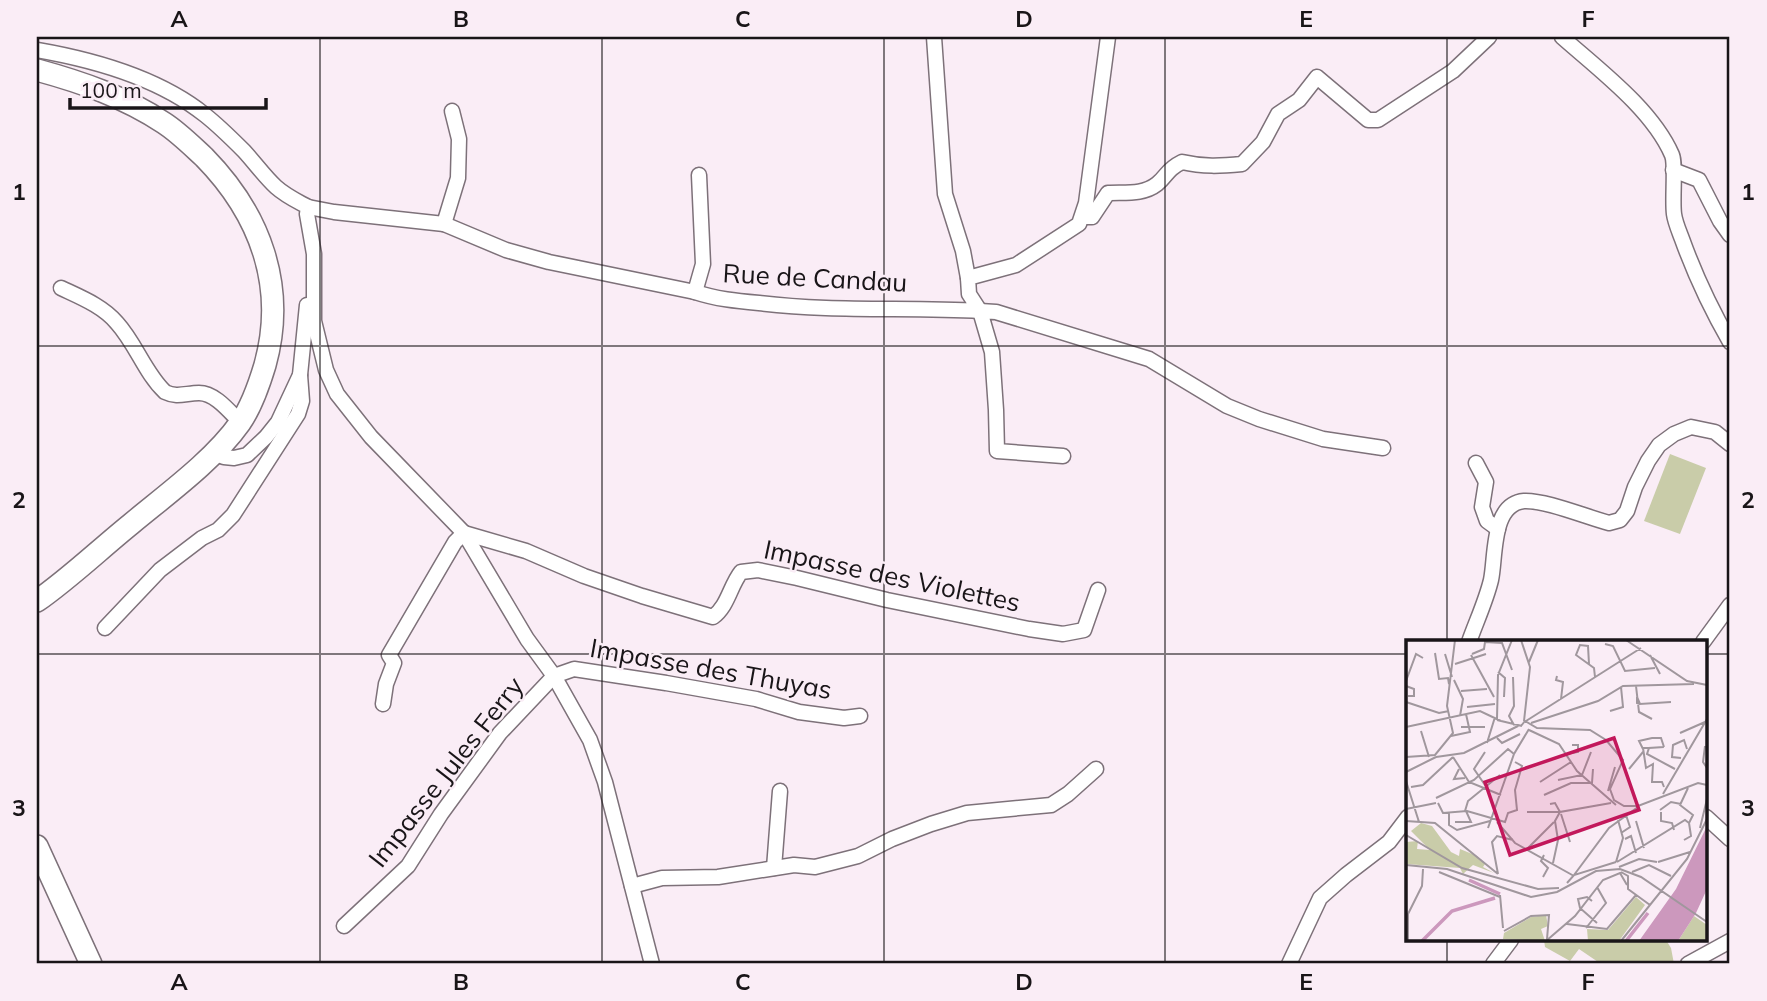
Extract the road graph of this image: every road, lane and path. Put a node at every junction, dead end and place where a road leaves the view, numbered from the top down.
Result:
1 (934, 37) edge
2 (1108, 37) edge
3 (1489, 37) edge
4 (1562, 37) edge
5 (37, 50) edge
6 (37, 70) edge
7 (452, 111) dead end
8 (1673, 170) junction
9 (699, 175) dead end
10 (309, 206) junction
11 (1082, 217) junction
12 (444, 224) junction
13 (1730, 235) edge
14 (968, 278) junction
15 (313, 279) junction
16 (61, 288) dead end
17 (695, 292) junction
18 (980, 311) junction
19 (1730, 342) edge
20 (300, 374) junction
21 (240, 422) junction
22 (1730, 444) edge
23 (1383, 448) dead end
24 (214, 453) junction
25 (1063, 456) dead end
26 (1476, 463) dead end
27 (1498, 529) junction
28 (464, 533) junction
29 (1098, 590) dead end
30 (41, 600) edge
31 (1730, 606) edge
32 (105, 628) dead end
33 (1470, 640) edge
34 (1704, 640) edge
35 (554, 676) junction
36 (383, 704) dead end
37 (860, 716) dead end
38 (1096, 769) dead end
39 (780, 792) dead end
40 (1708, 819) edge
41 (1406, 820) edge
42 (1730, 839) edge
43 (37, 846) edge
44 (41, 868) edge
45 (774, 868) junction
46 (632, 886) junction
47 (344, 926) dead end
48 (1730, 941) edge
49 (1510, 942) edge
50 (91, 964) edge
51 (652, 964) edge
52 (1289, 964) edge
53 (1493, 964) edge
54 (1688, 964) edge

1 - 14 street
2 - 11 street
3 - 11 street
4 - 8 street
5 - 10 street, Rue de Candau
6 - 21 main road
7 - 12 street
8 - 13 street
8 - 19 street
9 - 17 street
10 - 12 street, Rue de Candau
10 - 15 street
11 - 14 street
12 - 17 street, Rue de Candau
14 - 18 street
15 - 20 street
15 - 28 street
16 - 21 street
17 - 18 street, Rue de Candau
18 - 23 street, Rue de Candau
18 - 25 street
20 - 24 street
20 - 32 street
21 - 24 main road
22 - 27 street
24 - 30 main road
26 - 27 street
27 - 33 street
28 - 29 street, Impasse des Violettes
28 - 35 street
28 - 36 street
31 - 34 street
35 - 37 street, Impasse des Thuyas
35 - 46 street
35 - 47 street, Impasse Jules Ferry
38 - 45 street
39 - 45 street
40 - 42 street
41 - 52 street
43 - 44 main road
44 - 50 main road
45 - 46 street
46 - 51 street
48 - 54 street
49 - 53 street

